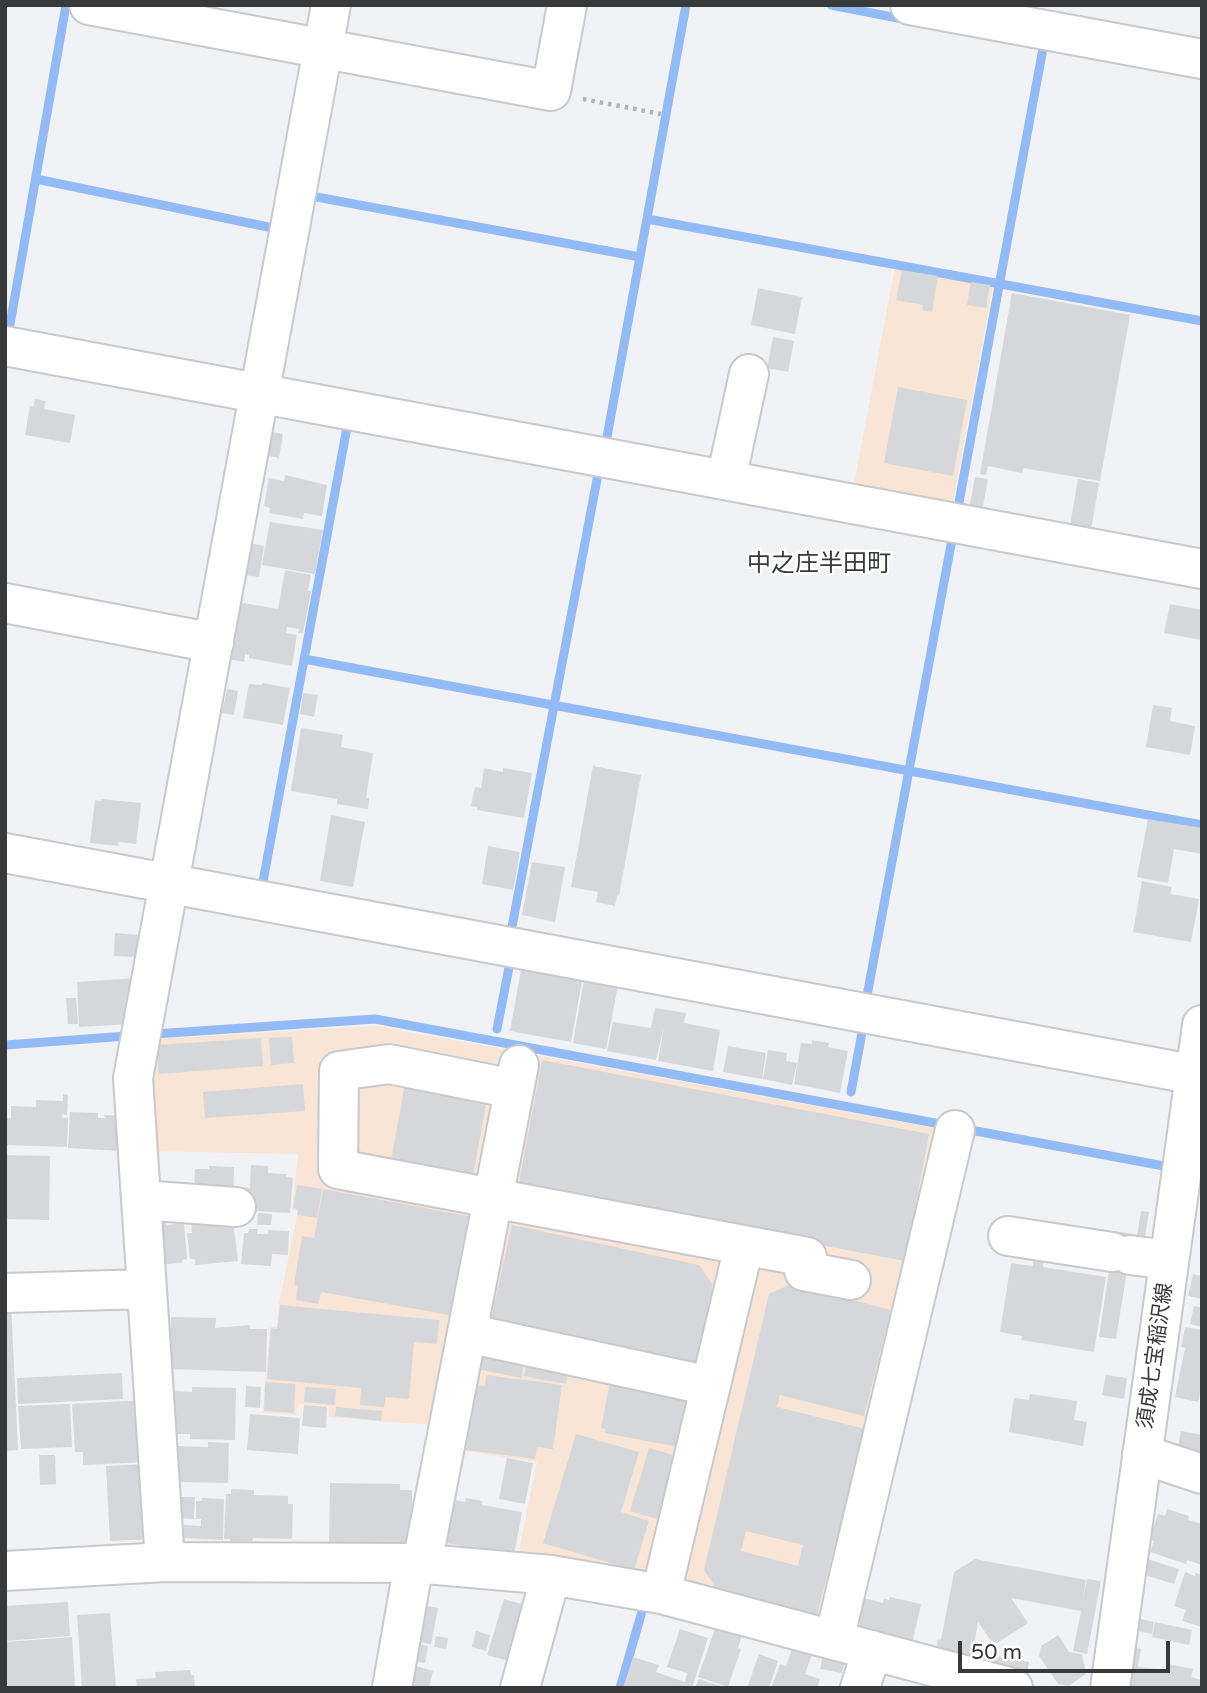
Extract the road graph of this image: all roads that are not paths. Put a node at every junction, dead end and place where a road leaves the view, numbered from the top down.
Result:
1 (89, 5) edge
2 (331, 5) edge
3 (567, 5) edge
4 (910, 5) edge
5 (323, 49) junction
6 (1202, 59) edge
7 (5, 346) edge
8 (749, 374) dead end
9 (260, 393) junction
10 (726, 480) junction
11 (1202, 569) edge
12 (5, 603) edge
13 (214, 643) junction
14 (5, 853) edge
15 (169, 883) junction
16 (1202, 1025) edge
17 (1198, 1075) edge
18 (955, 1130) dead end
19 (1192, 1164) edge
20 (493, 1198) junction
21 (141, 1200) junction
22 (236, 1206) dead end
23 (1008, 1236) dead end
24 (744, 1246) junction
25 (1169, 1260) junction
26 (851, 1280) dead end
27 (147, 1289) junction
28 (5, 1293) edge
29 (467, 1333) junction
30 (710, 1387) junction
31 (1142, 1454) junction
32 (1202, 1474) edge
33 (165, 1562) junction
34 (418, 1564) junction
35 (5, 1571) edge
36 (551, 1575) junction
37 (661, 1594) junction
38 (834, 1640) junction
39 (872, 1650) junction
40 (392, 1688) edge
41 (520, 1688) edge
42 (860, 1688) edge
43 (1013, 1688) edge
44 (1110, 1688) edge

1 - 5 street
2 - 5 street
3 - 5 street
4 - 6 street
5 - 9 street
7 - 9 street
8 - 10 street
9 - 10 street
9 - 13 street
10 - 11 street
12 - 13 street
13 - 15 street
14 - 15 street
15 - 17 street
15 - 21 street
16 - 17 street, 須成七宝稲沢線
17 - 19 street, 須成七宝稲沢線
18 - 38 street
19 - 25 street, 須成七宝稲沢線
20 - 20 street
20 - 24 street
20 - 29 street
21 - 22 street
21 - 27 street
23 - 25 street
24 - 26 street
24 - 30 street
25 - 31 street, 須成七宝稲沢線
27 - 28 street
27 - 33 street
29 - 30 street
29 - 34 street
30 - 37 street
31 - 32 street
31 - 44 street, 須成七宝稲沢線
33 - 34 street
33 - 35 street
34 - 36 street
34 - 40 street
36 - 37 street
36 - 41 street
37 - 38 street
38 - 39 street
39 - 42 street
39 - 43 street

